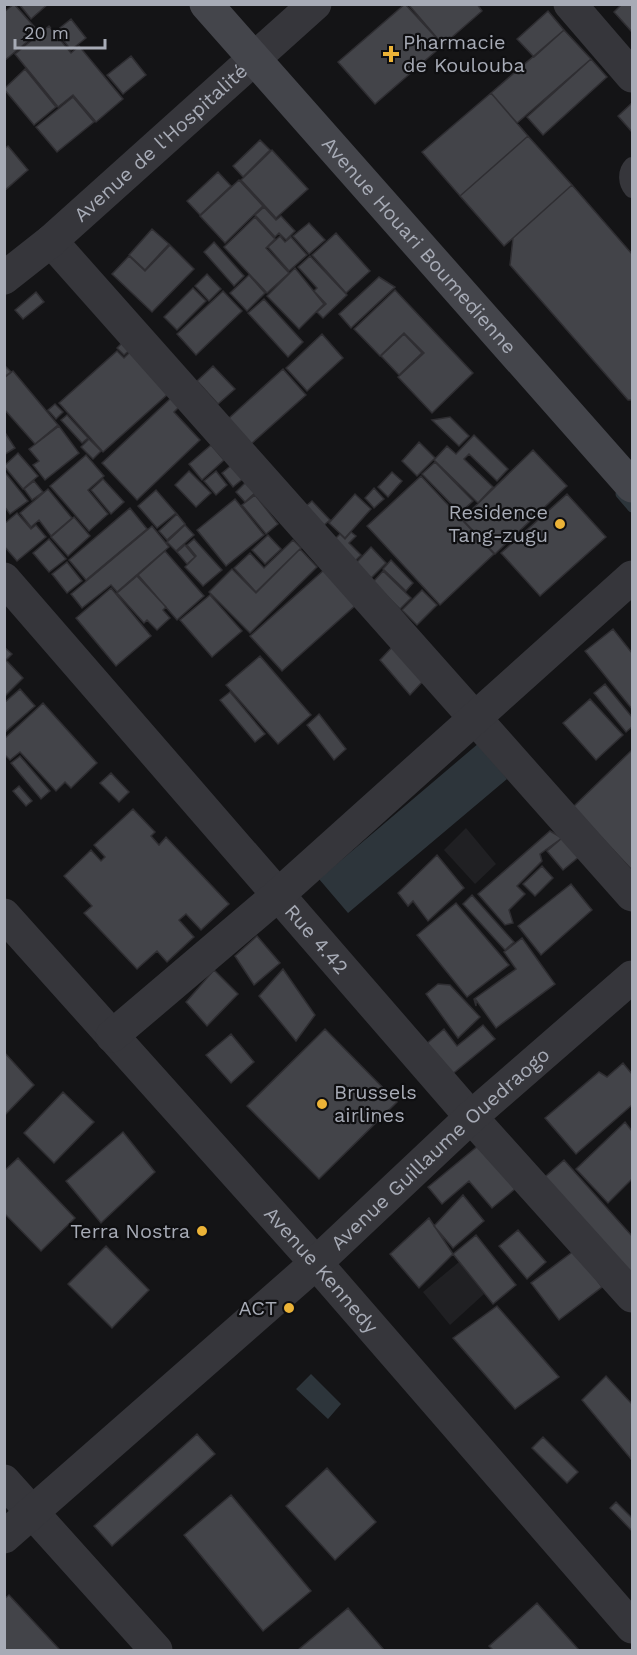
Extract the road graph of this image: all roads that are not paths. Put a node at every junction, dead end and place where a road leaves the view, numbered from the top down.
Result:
1 (206, 4) edge
2 (315, 4) edge
3 (570, 4) edge
4 (254, 59) junction
5 (633, 76) edge
6 (633, 165) edge
7 (633, 190) edge
8 (51, 241) junction
9 (4, 278) edge
10 (633, 486) edge
11 (633, 577) edge
12 (4, 579) edge
13 (475, 718) junction
14 (633, 894) edge
15 (278, 895) junction
16 (4, 915) edge
17 (633, 976) edge
18 (112, 1036) junction
19 (471, 1117) junction
20 (316, 1263) junction
21 (633, 1296) edge
22 (4, 1481) edge
23 (32, 1512) junction
24 (4, 1537) edge
25 (633, 1627) edge
26 (156, 1650) edge

1 - 4 main road, Avenue Houari Boumedienne
2 - 4 street, Avenue de l'Hospitalité
3 - 5 street
4 - 8 street, Avenue de l'Hospitalité
4 - 10 main road, Avenue Houari Boumedienne
6 - 7 lane
8 - 9 street, Avenue de l'Hospitalité
8 - 13 street
11 - 13 street
12 - 15 street, Rue 4.42
13 - 14 street
13 - 15 street
15 - 18 street
15 - 19 street, Rue 4.42
16 - 18 street, Avenue Kennedy
17 - 19 street, Avenue Guillaume Ouedraogo
18 - 20 street, Avenue Kennedy
19 - 20 street, Avenue Guillaume Ouedraogo
19 - 21 street, Rue 4.42
20 - 23 street, Avenue Guillaume Ouedraogo
20 - 25 street, Avenue Kennedy
22 - 23 street
23 - 24 street, Avenue Guillaume Ouedraogo
23 - 26 street

